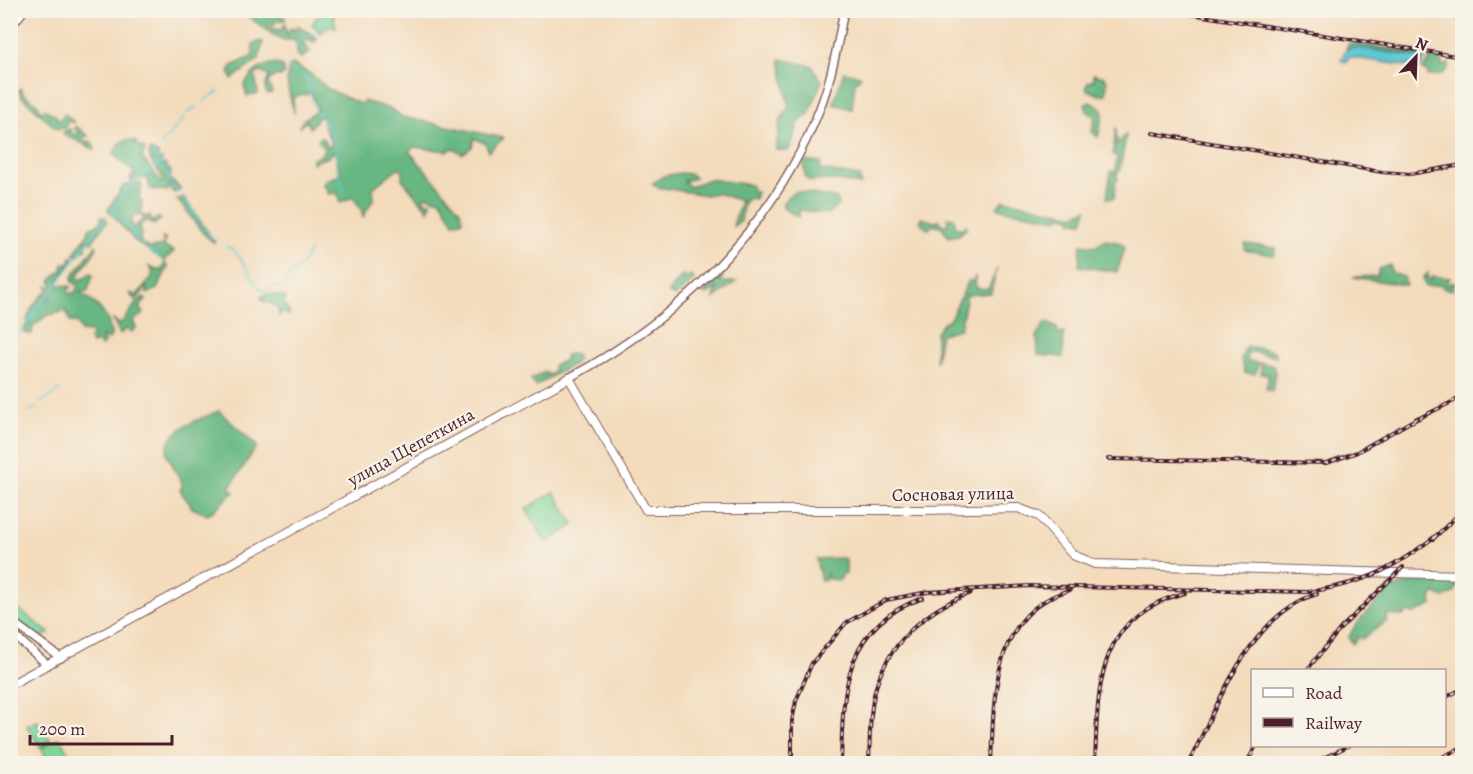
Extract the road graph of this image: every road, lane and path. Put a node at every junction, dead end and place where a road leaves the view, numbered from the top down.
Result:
1 (14, 10) edge
2 (24, 10) edge
3 (844, 10) edge
4 (10, 15) edge
5 (10, 28) edge
6 (568, 378) junction
7 (1462, 575) edge
8 (10, 620) edge
9 (10, 632) edge
10 (61, 658) junction
11 (48, 665) junction
12 (10, 685) edge

1 - 4 main road
2 - 5 main road
3 - 6 main road, улица Щепеткина
6 - 7 main road, Сосновая улица
6 - 10 main road, улица Щепеткина
8 - 10 main road
9 - 11 main road
10 - 11 main road, улица Щепеткина
11 - 12 main road, улица Щепеткина

